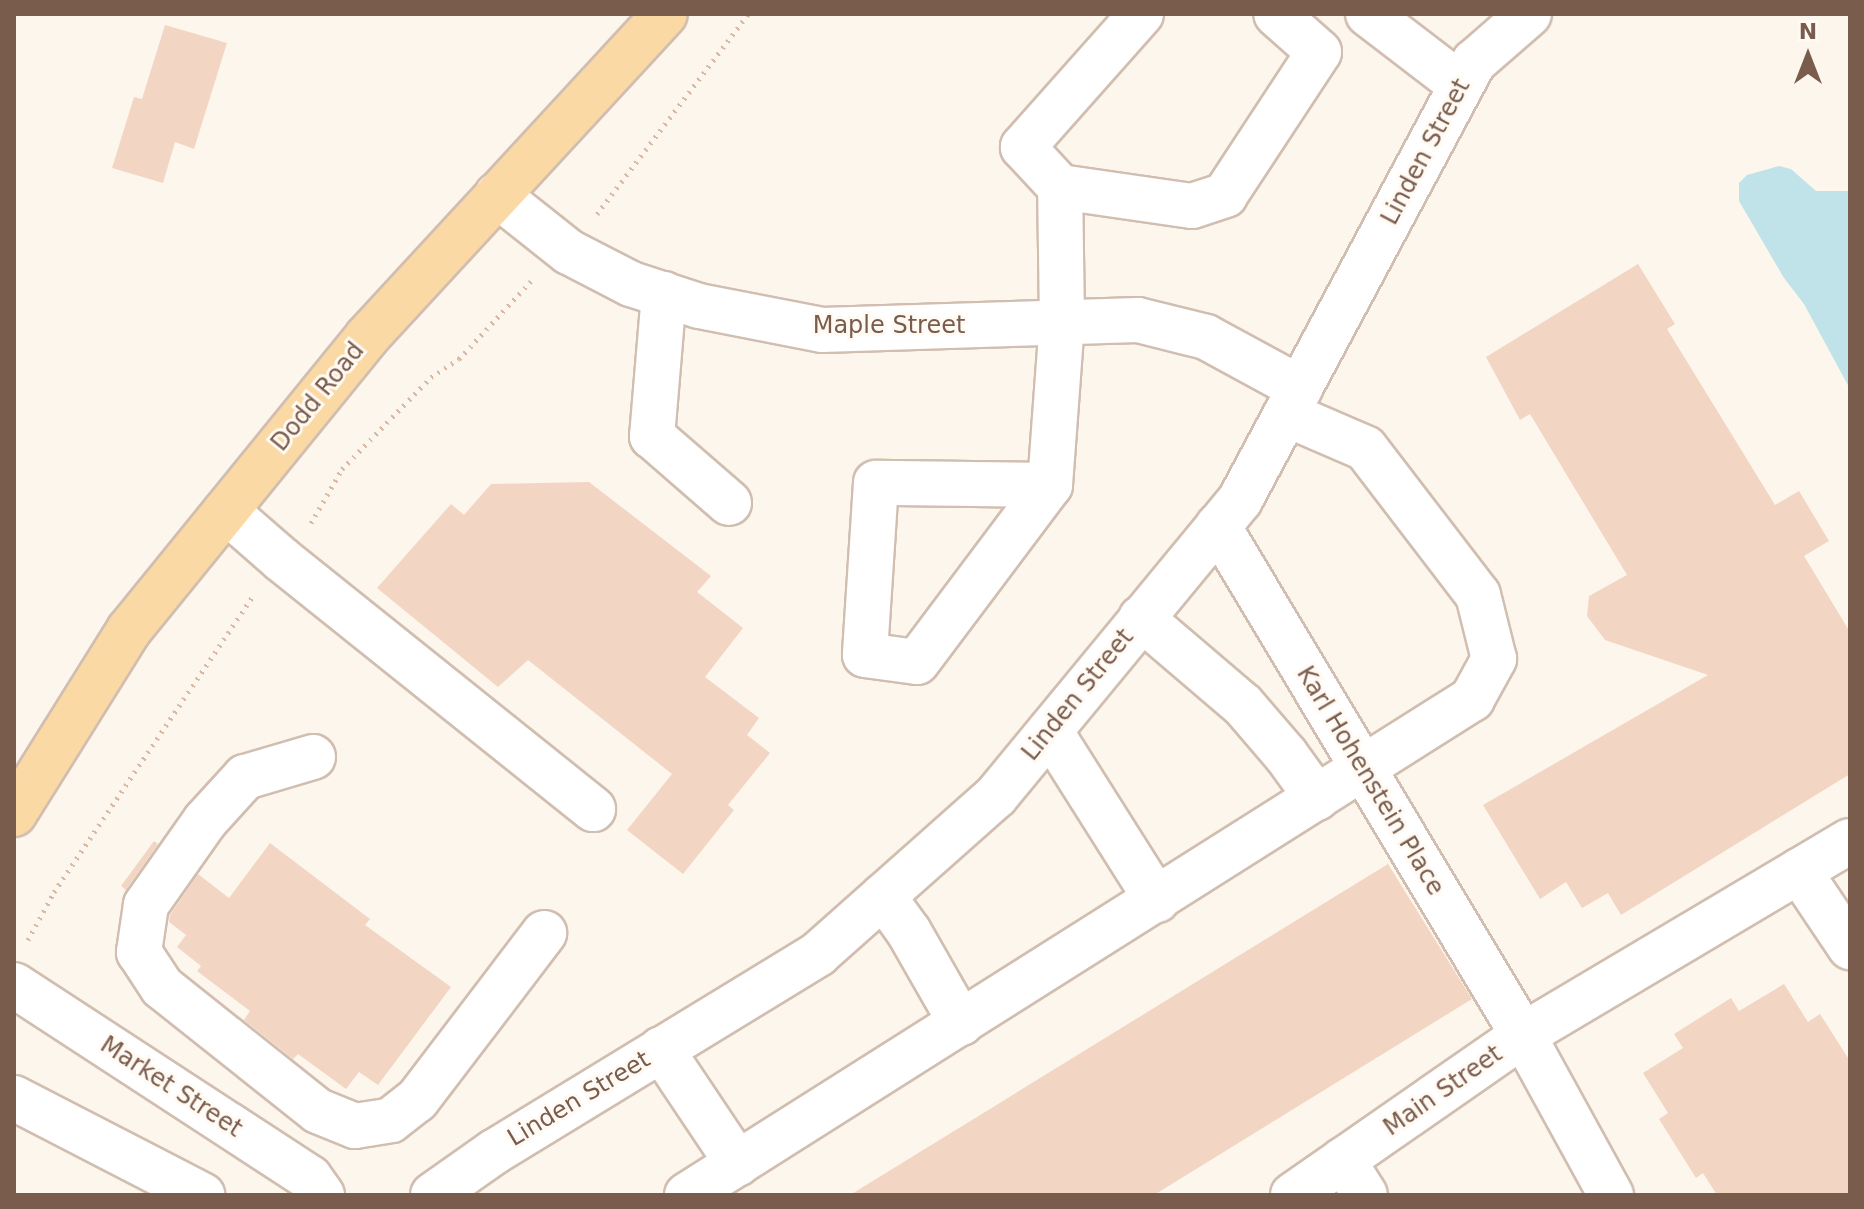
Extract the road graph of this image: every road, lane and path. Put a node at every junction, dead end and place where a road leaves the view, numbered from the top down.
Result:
1 (665, 14) edge
2 (748, 14) edge
3 (1141, 14) edge
4 (1276, 14) edge
5 (1356, 14) edge
6 (1368, 14) edge
7 (1529, 14) edge
8 (1319, 52) junction
9 (1461, 85) junction
10 (1060, 187) junction
11 (497, 195) junction
12 (597, 213) dead end
13 (520, 293) dead end
14 (664, 294) junction
15 (1062, 323) junction
16 (1293, 401) junction
17 (1050, 485) junction
18 (729, 503) dead end
19 (226, 511) junction
20 (1218, 526) junction
21 (281, 559) junction
22 (1141, 618) junction
23 (1050, 731) junction
24 (313, 757) dead end
25 (1363, 769) junction
26 (1317, 798) junction
27 (593, 809) dead end
28 (14, 814) edge
29 (1850, 841) edge
30 (1799, 871) junction
31 (883, 896) junction
32 (1157, 900) junction
33 (544, 933) dead end
34 (1850, 947) edge
35 (19, 967) edge
36 (961, 1023) junction
37 (1523, 1035) junction
38 (661, 1049) junction
39 (14, 1098) edge
40 (738, 1164) junction
41 (1354, 1178) edge
42 (202, 1195) edge
43 (322, 1195) edge
44 (433, 1195) edge
45 (687, 1195) edge
46 (1293, 1195) edge
47 (1611, 1195) edge

1 - 11 main road, Dodd Road
2 - 12 path
3 - 10 street
4 - 8 street
5 - 8 street
6 - 9 street
7 - 9 street, Linden Street
8 - 10 street
9 - 16 street, Linden Street
10 - 15 street
11 - 14 street, Maple Street
11 - 19 main road, Dodd Road
13 - 21 path
14 - 15 street, Maple Street
14 - 18 street
15 - 16 street, Maple Street
15 - 17 street
16 - 20 street, Linden Street
16 - 25 street, Maple Street
17 - 17 street
19 - 21 street
19 - 28 main road, Dodd Road
20 - 22 street, Linden Street
20 - 25 street, Karl Hohenstein Place
21 - 27 street
21 - 35 path
22 - 23 street, Linden Street
22 - 26 street
23 - 31 street, Linden Street
23 - 32 street
24 - 33 street
25 - 26 street, Maple Street
25 - 37 street, Karl Hohenstein Place
26 - 32 street, Maple Street
29 - 30 street
30 - 34 street
30 - 37 street
31 - 36 street
31 - 38 street, Linden Street
32 - 36 street, Maple Street
35 - 43 street, Market Street
36 - 40 street, Maple Street
37 - 41 street, Main Street
37 - 47 street, Main Street
38 - 40 street
38 - 44 street, Linden Street
39 - 42 street
40 - 45 street, Maple Street
41 - 46 street, Main Street

